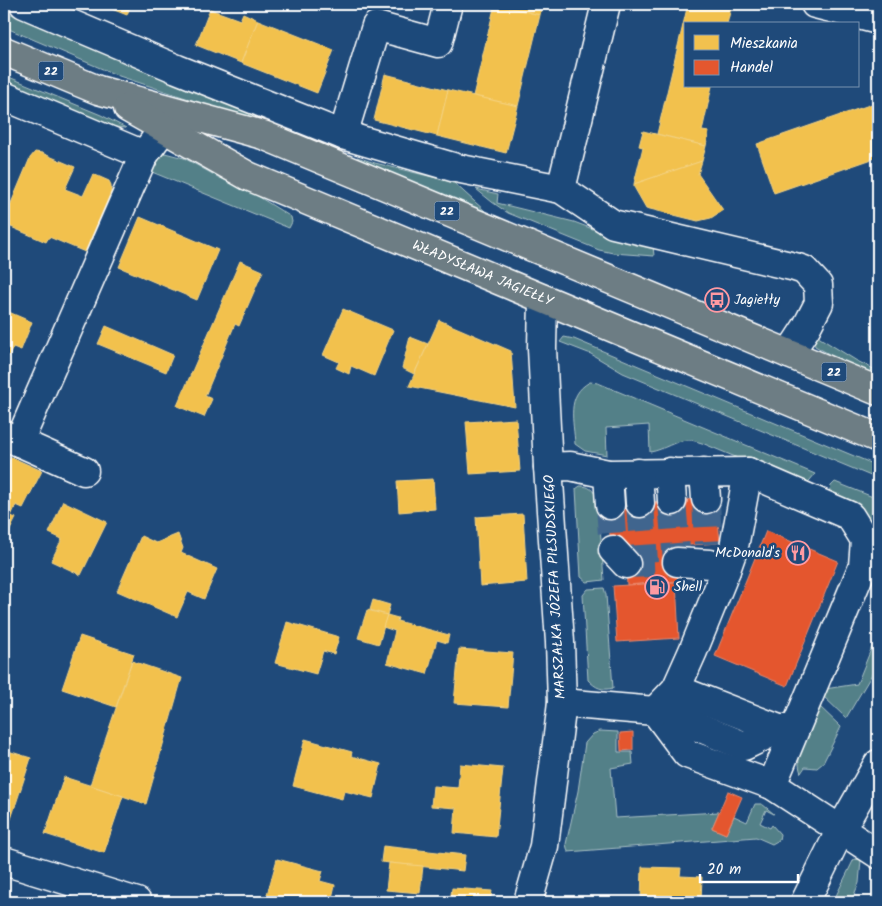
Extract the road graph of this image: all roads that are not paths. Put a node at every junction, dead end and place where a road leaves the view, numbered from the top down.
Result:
1 (24, 4) edge
2 (448, 4) edge
3 (606, 4) edge
4 (816, 4) edge
5 (878, 20) edge
6 (4, 51) edge
7 (98, 90) junction
8 (4, 96) edge
9 (163, 129) junction
10 (343, 135) junction
11 (144, 155) junction
12 (561, 189) junction
13 (542, 299) junction
14 (789, 354) junction
15 (878, 391) edge
16 (11, 438) edge
17 (878, 438) edge
18 (559, 466) junction
19 (84, 471) dead end
20 (670, 472) junction
21 (704, 472) junction
22 (748, 472) junction
23 (638, 473) junction
24 (608, 474) junction
25 (706, 499) tunnel mouth
26 (672, 501) tunnel mouth
27 (640, 503) tunnel mouth
28 (610, 505) tunnel mouth
29 (715, 559) junction
30 (677, 562) dead end
31 (676, 688) junction
32 (562, 703) junction
33 (655, 711) junction
34 (787, 729) junction
35 (878, 764) edge
36 (772, 785) junction
37 (841, 829) junction
38 (878, 854) edge
39 (4, 861) edge
40 (137, 902) edge
41 (528, 902) edge
42 (805, 902) edge

1 - 10 street
2 - 10 street
3 - 12 street
4 - 5 street
6 - 7 main road, WŁADYSŁAWA JAGIEŁŁY / 22
7 - 9 main road, WŁADYSŁAWA JAGIEŁŁY / 22
7 - 14 main road, WŁADYSŁAWA JAGIEŁŁY / 22
8 - 11 street
9 - 11 street
9 - 13 main road, WŁADYSŁAWA JAGIEŁŁY / 22
10 - 12 street
11 - 16 street
12 - 14 street
13 - 17 main road, WŁADYSŁAWA JAGIEŁŁY / 22
13 - 18 street, MARSZAŁKA JÓZEFA PIŁSUDSKIEGO
14 - 15 main road, WŁADYSŁAWA JAGIEŁŁY / 22
16 - 19 street
18 - 24 street
18 - 32 street, MARSZAŁKA JÓZEFA PIŁSUDSKIEGO
20 - 21 street
20 - 23 street
20 - 26 street
21 - 22 street
21 - 25 street
22 - 29 street
22 - 34 street
23 - 24 street
23 - 27 street
24 - 28 street
29 - 30 street
29 - 31 street
31 - 33 street
31 - 34 street
32 - 33 street
32 - 41 street, MARSZAŁKA JÓZEFA PIŁSUDSKIEGO
33 - 36 street
34 - 36 street
35 - 37 street
36 - 37 street
37 - 38 street
37 - 42 street
39 - 40 street

